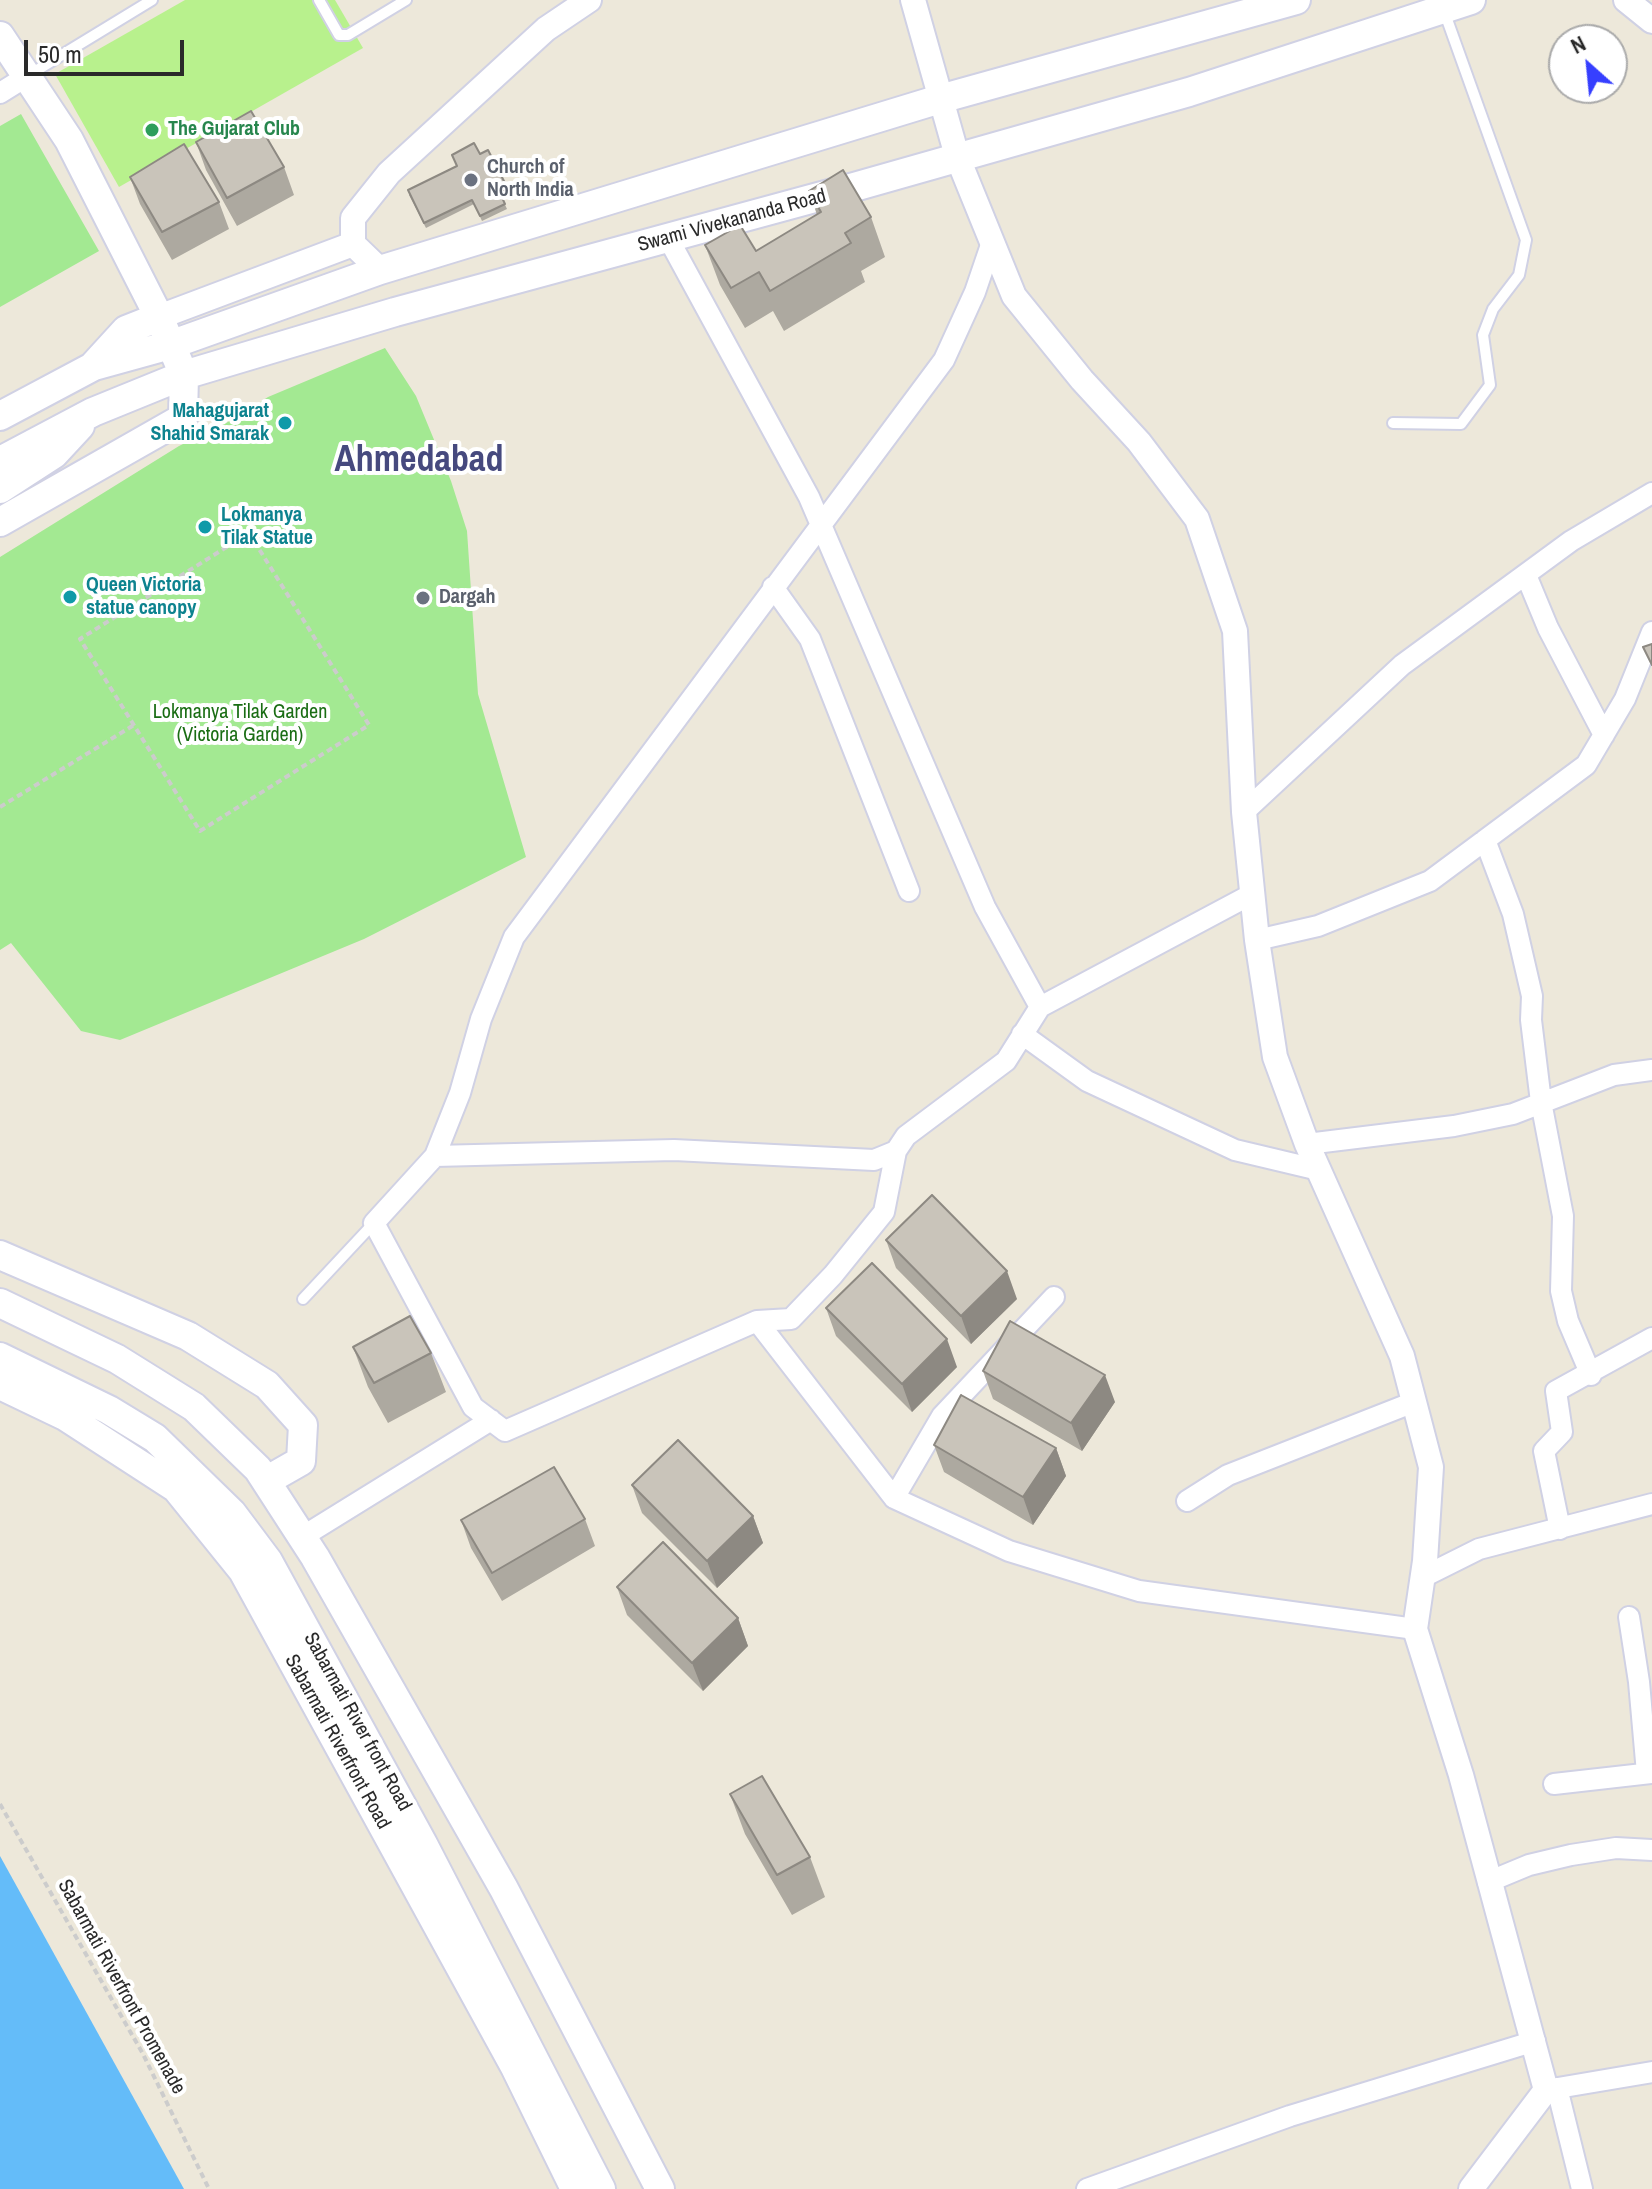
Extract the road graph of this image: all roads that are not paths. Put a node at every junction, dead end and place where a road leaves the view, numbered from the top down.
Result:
1 (152, 0) edge
2 (319, 0) edge
3 (406, 0) edge
4 (589, 0) edge
5 (913, 0) edge
6 (1296, 0) edge
7 (1471, 0) edge
8 (1626, 0) edge
9 (1263, 5) edge
10 (1443, 9) junction
11 (1652, 21) edge
12 (0, 36) edge
13 (29, 75) junction
14 (0, 93) edge
15 (940, 99) junction
16 (957, 156) junction
17 (668, 238) junction
18 (992, 242) junction
19 (353, 244) junction
20 (380, 270) junction
21 (159, 317) junction
22 (170, 345) junction
23 (94, 366) junction
24 (184, 375) junction
25 (93, 412) junction
26 (0, 416) edge
27 (1393, 423) dead end
28 (0, 461) edge
29 (0, 489) edge
30 (1652, 493) edge
31 (0, 522) edge
32 (822, 524) junction
33 (1526, 575) junction
34 (773, 587) junction
35 (1652, 632) edge
36 (1604, 735) junction
37 (1244, 812) junction
38 (1485, 840) junction
39 (909, 891) dead end
40 (1252, 894) junction
41 (1257, 940) junction
42 (1040, 1007) junction
43 (1022, 1034) junction
44 (1652, 1070) edge
45 (1541, 1102) junction
46 (1307, 1144) junction
47 (896, 1151) junction
48 (435, 1156) junction
49 (1319, 1170) junction
50 (374, 1223) junction
51 (0, 1255) edge
52 (1054, 1297) dead end
53 (303, 1299) dead end
54 (0, 1303) edge
55 (757, 1321) junction
56 (1652, 1338) edge
57 (0, 1357) edge
58 (1591, 1375) junction
59 (0, 1385) edge
60 (1414, 1402) junction
61 (491, 1420) junction
62 (266, 1481) junction
63 (894, 1498) junction
64 (1187, 1501) dead end
65 (1652, 1504) edge
66 (1560, 1529) junction
67 (302, 1537) junction
68 (1423, 1577) junction
69 (1629, 1617) dead end
70 (1415, 1629) junction
71 (1646, 1681) edge
72 (1650, 1773) edge
73 (1554, 1784) dead end
74 (1652, 1850) edge
75 (1488, 1882) junction
76 (1535, 2041) junction
77 (1652, 2072) edge
78 (1551, 2089) junction
79 (575, 2189) edge
80 (601, 2189) edge
81 (660, 2189) edge
82 (1087, 2189) edge
83 (1471, 2189) edge
84 (1582, 2189) edge

1 - 13 lane
2 - 3 lane
4 - 19 street
5 - 15 street
6 - 9 main road
7 - 10 main road, Swami Vivekananda Road
8 - 11 street
9 - 15 main road
10 - 16 main road, Swami Vivekananda Road
10 - 27 lane
12 - 13 main road
13 - 14 street
13 - 21 main road
15 - 16 street
15 - 20 main road
16 - 17 main road, Swami Vivekananda Road
16 - 18 street
17 - 24 main road, Swami Vivekananda Road
17 - 32 street
18 - 32 street
18 - 37 street
19 - 20 street
19 - 21 street
20 - 22 main road
21 - 22 main road
21 - 23 main road
22 - 23 main road
22 - 24 main road
23 - 26 main road
24 - 25 main road, Swami Vivekananda Road
24 - 31 main road
25 - 28 main road, Swami Vivekananda Road
25 - 29 main road
30 - 33 street
32 - 34 street
32 - 42 street
33 - 36 street
33 - 37 street
34 - 39 street
34 - 48 street
35 - 36 street
36 - 38 street
37 - 40 street
38 - 41 street
38 - 45 street
40 - 41 street
40 - 42 street
41 - 46 street
42 - 43 street
43 - 47 street
43 - 49 street
44 - 45 street
45 - 46 street
45 - 58 street
46 - 49 street
47 - 48 street
47 - 55 street
48 - 50 street
49 - 60 street
50 - 53 lane
50 - 61 street
51 - 62 main road
52 - 63 street
54 - 62 main road
55 - 61 street
55 - 63 street
56 - 58 street
57 - 80 main road, Sabarmati River front Road
58 - 66 street
59 - 79 main road, Sabarmati Riverfront Road
60 - 64 street
60 - 68 street
61 - 67 street
62 - 67 main road
63 - 70 street
65 - 66 street
66 - 68 street
67 - 81 main road
68 - 70 street
69 - 71 street
70 - 75 street
71 - 72 street
72 - 73 street
74 - 75 street
75 - 76 street
76 - 78 street
76 - 82 street
77 - 78 street
78 - 83 street
78 - 84 street

